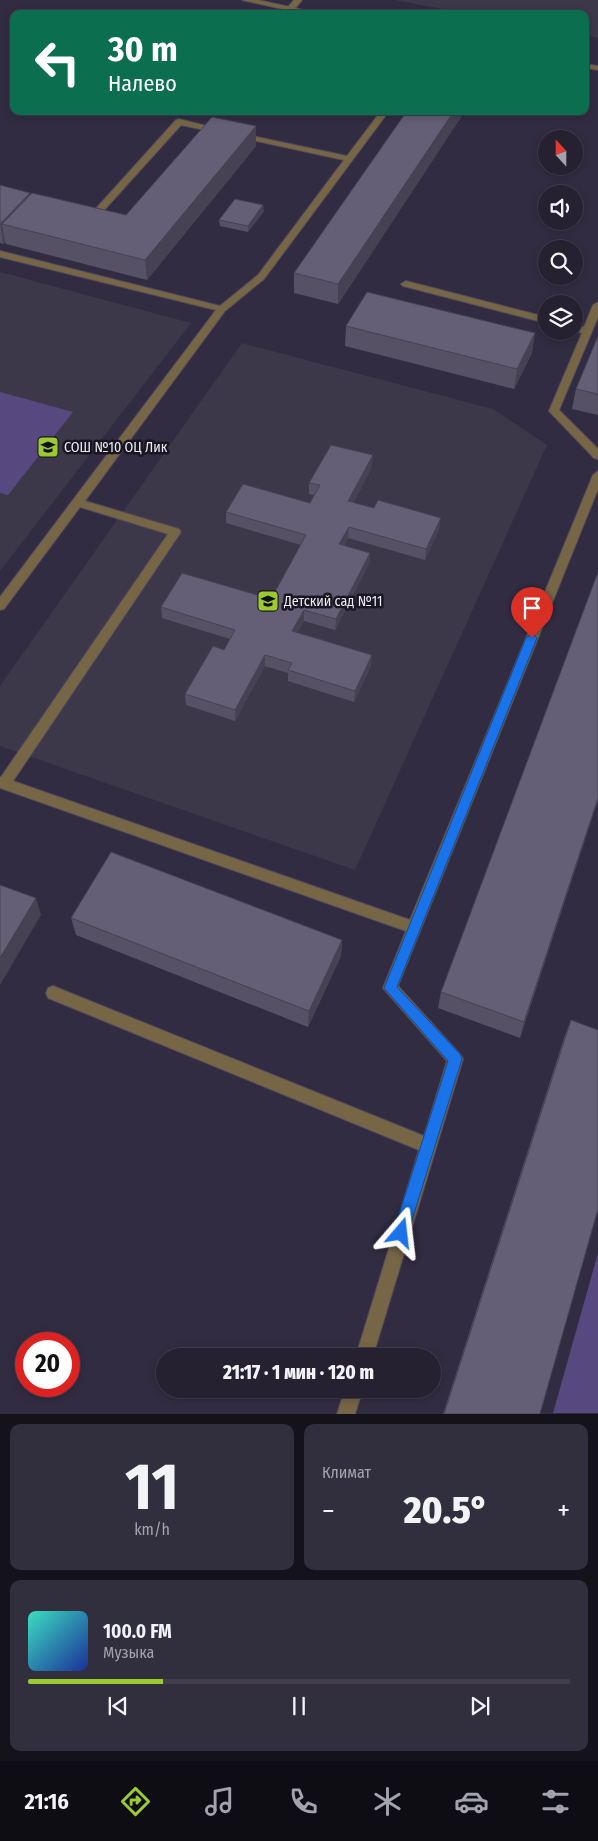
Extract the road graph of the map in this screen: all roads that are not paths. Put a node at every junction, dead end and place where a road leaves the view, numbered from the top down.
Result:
1 (246, 0) edge
2 (298, 0) edge
3 (291, 8) junction
4 (300, 10) edge
5 (382, 115) edge
6 (226, 132) edge
7 (236, 134) edge
8 (349, 159) junction
9 (76, 211) edge
10 (0, 254) edge
11 (406, 284) dead end
12 (598, 305) edge
13 (222, 308) junction
14 (538, 318) edge
15 (583, 330) edge
16 (587, 331) junction
17 (598, 455) edge
18 (598, 475) edge
19 (76, 502) junction
20 (0, 606) edge
21 (2, 783) edge
22 (414, 928) junction
23 (53, 993) dead end
24 (427, 1146) junction
25 (366, 1348) edge
26 (351, 1398) edge
27 (346, 1414) edge

1 - 3 street
2 - 3 street
3 - 4 street
5 - 8 street
6 - 9 street
7 - 8 street
8 - 13 street
10 - 13 street
11 - 14 street
12 - 16 street
13 - 19 street
15 - 16 street
16 - 17 street
18 - 22 street
19 - 20 street
19 - 21 street
21 - 22 street
22 - 24 street
23 - 24 street
24 - 25 street
26 - 27 street

